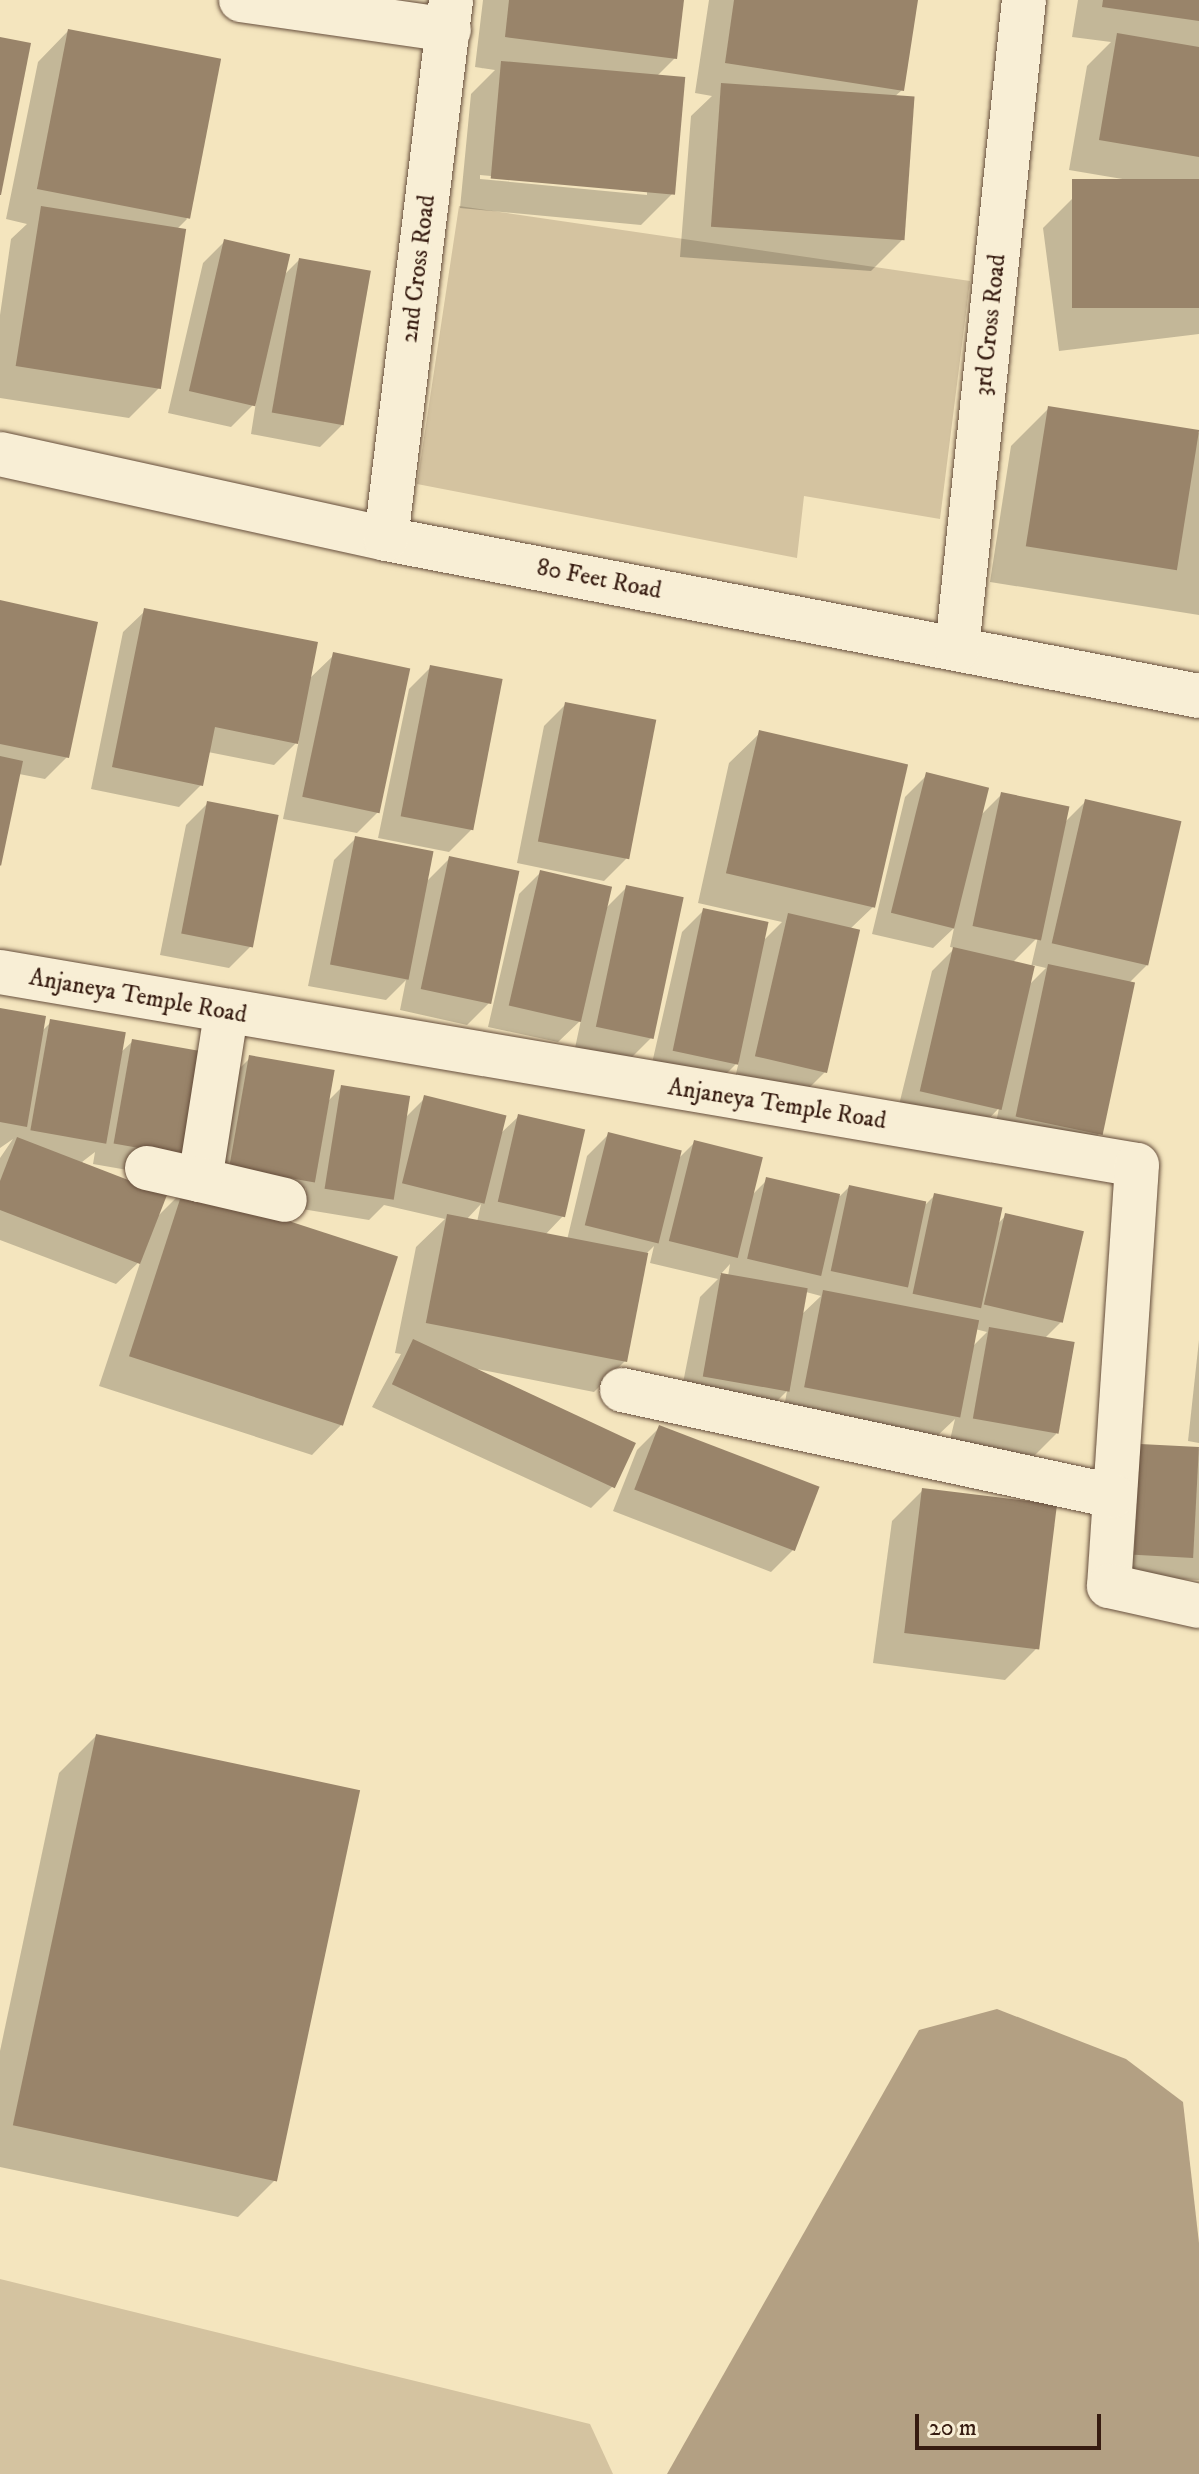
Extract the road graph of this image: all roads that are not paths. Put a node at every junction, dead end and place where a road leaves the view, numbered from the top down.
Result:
1 (241, 0) edge
2 (1024, 0) edge
3 (450, 15) edge
4 (0, 454) edge
5 (386, 539) junction
6 (957, 649) junction
7 (1199, 696) edge
8 (0, 972) edge
9 (226, 1014) junction
10 (147, 1168) dead end
11 (200, 1180) junction
12 (285, 1200) dead end
13 (622, 1390) dead end
14 (1113, 1496) junction
15 (1199, 1606) edge

1 - 3 street
2 - 6 street, 3rd Cross Road
3 - 5 street, 2nd Cross Road
4 - 5 street, 80 Feet Road
5 - 6 street, 80 Feet Road
6 - 7 street, 80 Feet Road
8 - 9 street, Anjaneya Temple Road
9 - 11 street
9 - 14 street, Anjaneya Temple Road
10 - 11 street
11 - 12 street
13 - 14 street
14 - 15 street, Anjaneya Temple Road

